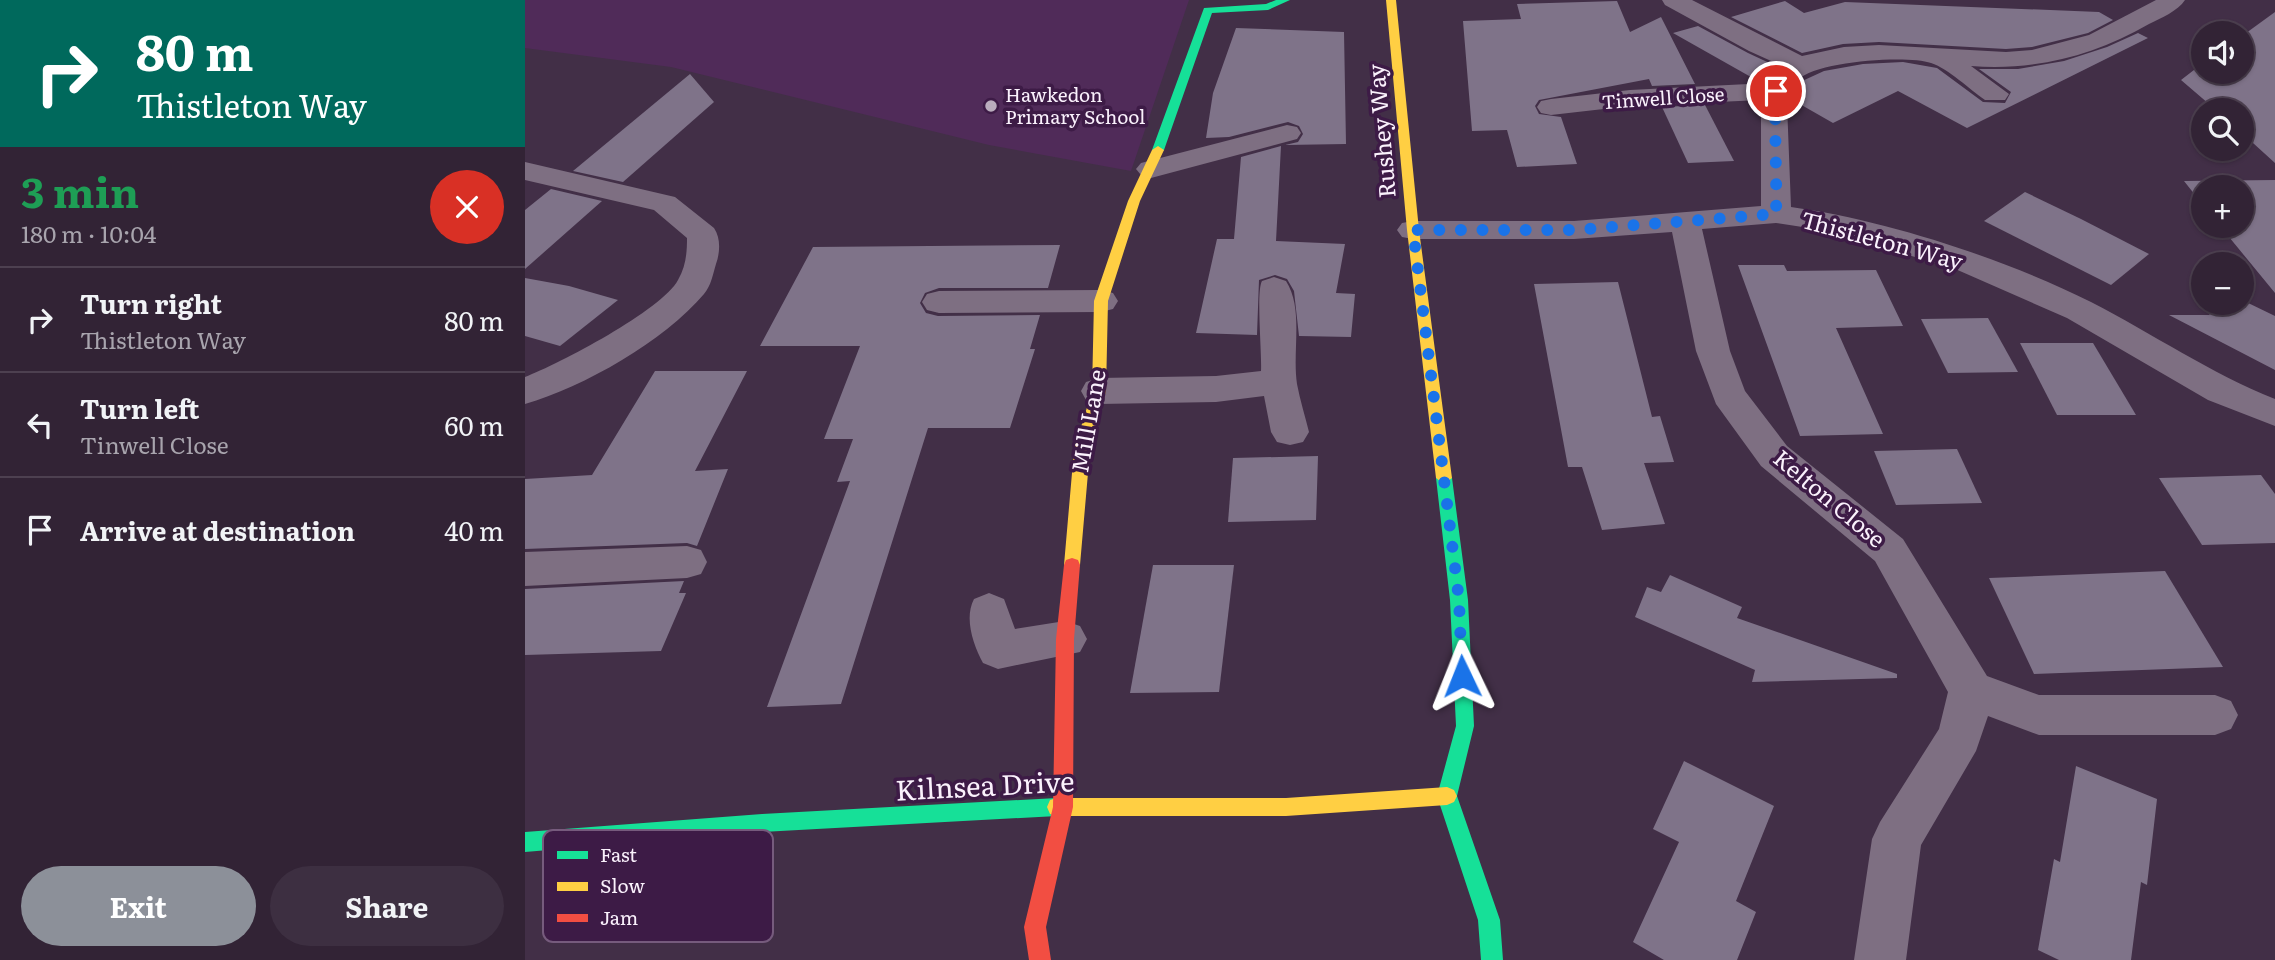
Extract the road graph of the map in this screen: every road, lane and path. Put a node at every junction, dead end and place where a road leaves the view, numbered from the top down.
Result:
1 (1285, 0) edge
2 (1391, 0) edge
3 (1674, 0) edge
4 (2173, 0) edge
5 (1210, 5) edge
6 (1937, 55) junction
7 (1802, 65) junction
8 (1776, 91) junction
9 (1995, 94) dead end
10 (1551, 107) dead end
11 (1287, 133) dead end
12 (1151, 169) junction
13 (527, 173) edge
14 (1776, 214) junction
15 (1685, 221) junction
16 (1413, 230) junction
17 (1275, 288) dead end
18 (1101, 301) junction
19 (939, 302) dead end
20 (1279, 382) junction
21 (525, 391) edge
22 (1099, 391) junction
23 (2275, 413) edge
24 (1290, 432) dead end
25 (687, 562) dead end
26 (525, 569) edge
27 (989, 611) dead end
28 (1065, 639) junction
29 (1972, 690) junction
30 (2215, 715) dead end
31 (1447, 796) junction
32 (1063, 807) junction
33 (675, 830) edge
34 (543, 841) edge
35 (525, 842) edge
36 (1028, 949) edge
37 (1492, 960) edge
38 (1880, 960) edge

1 - 5 street, Mill Lane
2 - 16 street, Rushey Way
3 - 7 street
4 - 6 street
5 - 12 street, Mill Lane
6 - 7 street
6 - 9 street
7 - 8 street
8 - 10 street, Tinwell Close
8 - 14 street
11 - 12 street
12 - 18 street, Mill Lane
13 - 21 street
14 - 15 street, Thistleton Way
14 - 23 street, Thistleton Way
15 - 16 street, Thistleton Way
15 - 29 street, Kelton Close
16 - 31 street, Rushey Way
17 - 20 street
18 - 19 street
18 - 22 street, Mill Lane
20 - 22 street
20 - 24 street
22 - 28 street, Mill Lane
25 - 26 street
27 - 28 street
28 - 32 street, Mill Lane
29 - 30 street
29 - 38 street
31 - 32 street, Kilnsea Drive
31 - 37 street
32 - 33 street, Kilnsea Drive
32 - 36 street, Mill Lane
34 - 35 street, Kilnsea Drive

